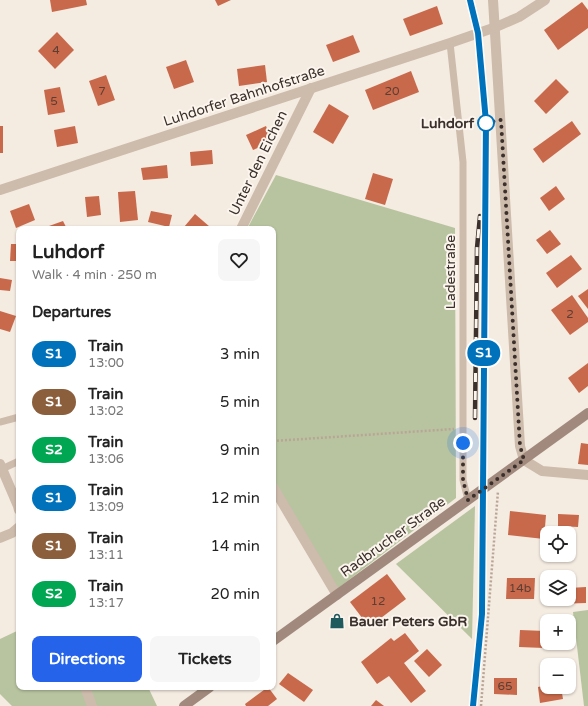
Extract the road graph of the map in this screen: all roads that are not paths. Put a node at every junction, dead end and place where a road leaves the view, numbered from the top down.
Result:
1 (493, 0) edge
2 (545, 0) edge
3 (496, 27) junction
4 (450, 43) junction
5 (311, 88) junction
6 (0, 190) edge
7 (242, 226) edge
8 (588, 413) edge
9 (16, 418) edge
10 (0, 422) edge
11 (524, 460) junction
12 (16, 462) edge
13 (1, 467) edge
14 (588, 475) edge
15 (276, 492) edge
16 (468, 500) junction
17 (16, 503) edge
18 (16, 530) edge
19 (0, 538) edge
20 (337, 595) junction
21 (276, 639) edge
22 (85, 690) edge
23 (206, 690) edge
24 (186, 705) edge
25 (92, 706) edge

1 - 3 street
2 - 3 street, Luhdorfer Bahnhofstraße
3 - 4 street, Luhdorfer Bahnhofstraße
3 - 11 street
4 - 5 street, Luhdorfer Bahnhofstraße
4 - 16 lane, Ladestraße
5 - 6 street, Luhdorfer Bahnhofstraße
5 - 7 street, Unter den Eichen
8 - 11 street, Radbrucher Straße
9 - 10 lane
11 - 14 street
11 - 16 street, Radbrucher Straße
12 - 13 lane
13 - 17 street
15 - 20 street
16 - 20 street, Radbrucher Straße
18 - 19 street
20 - 21 street, Radbrucher Straße
22 - 25 street
23 - 24 street

